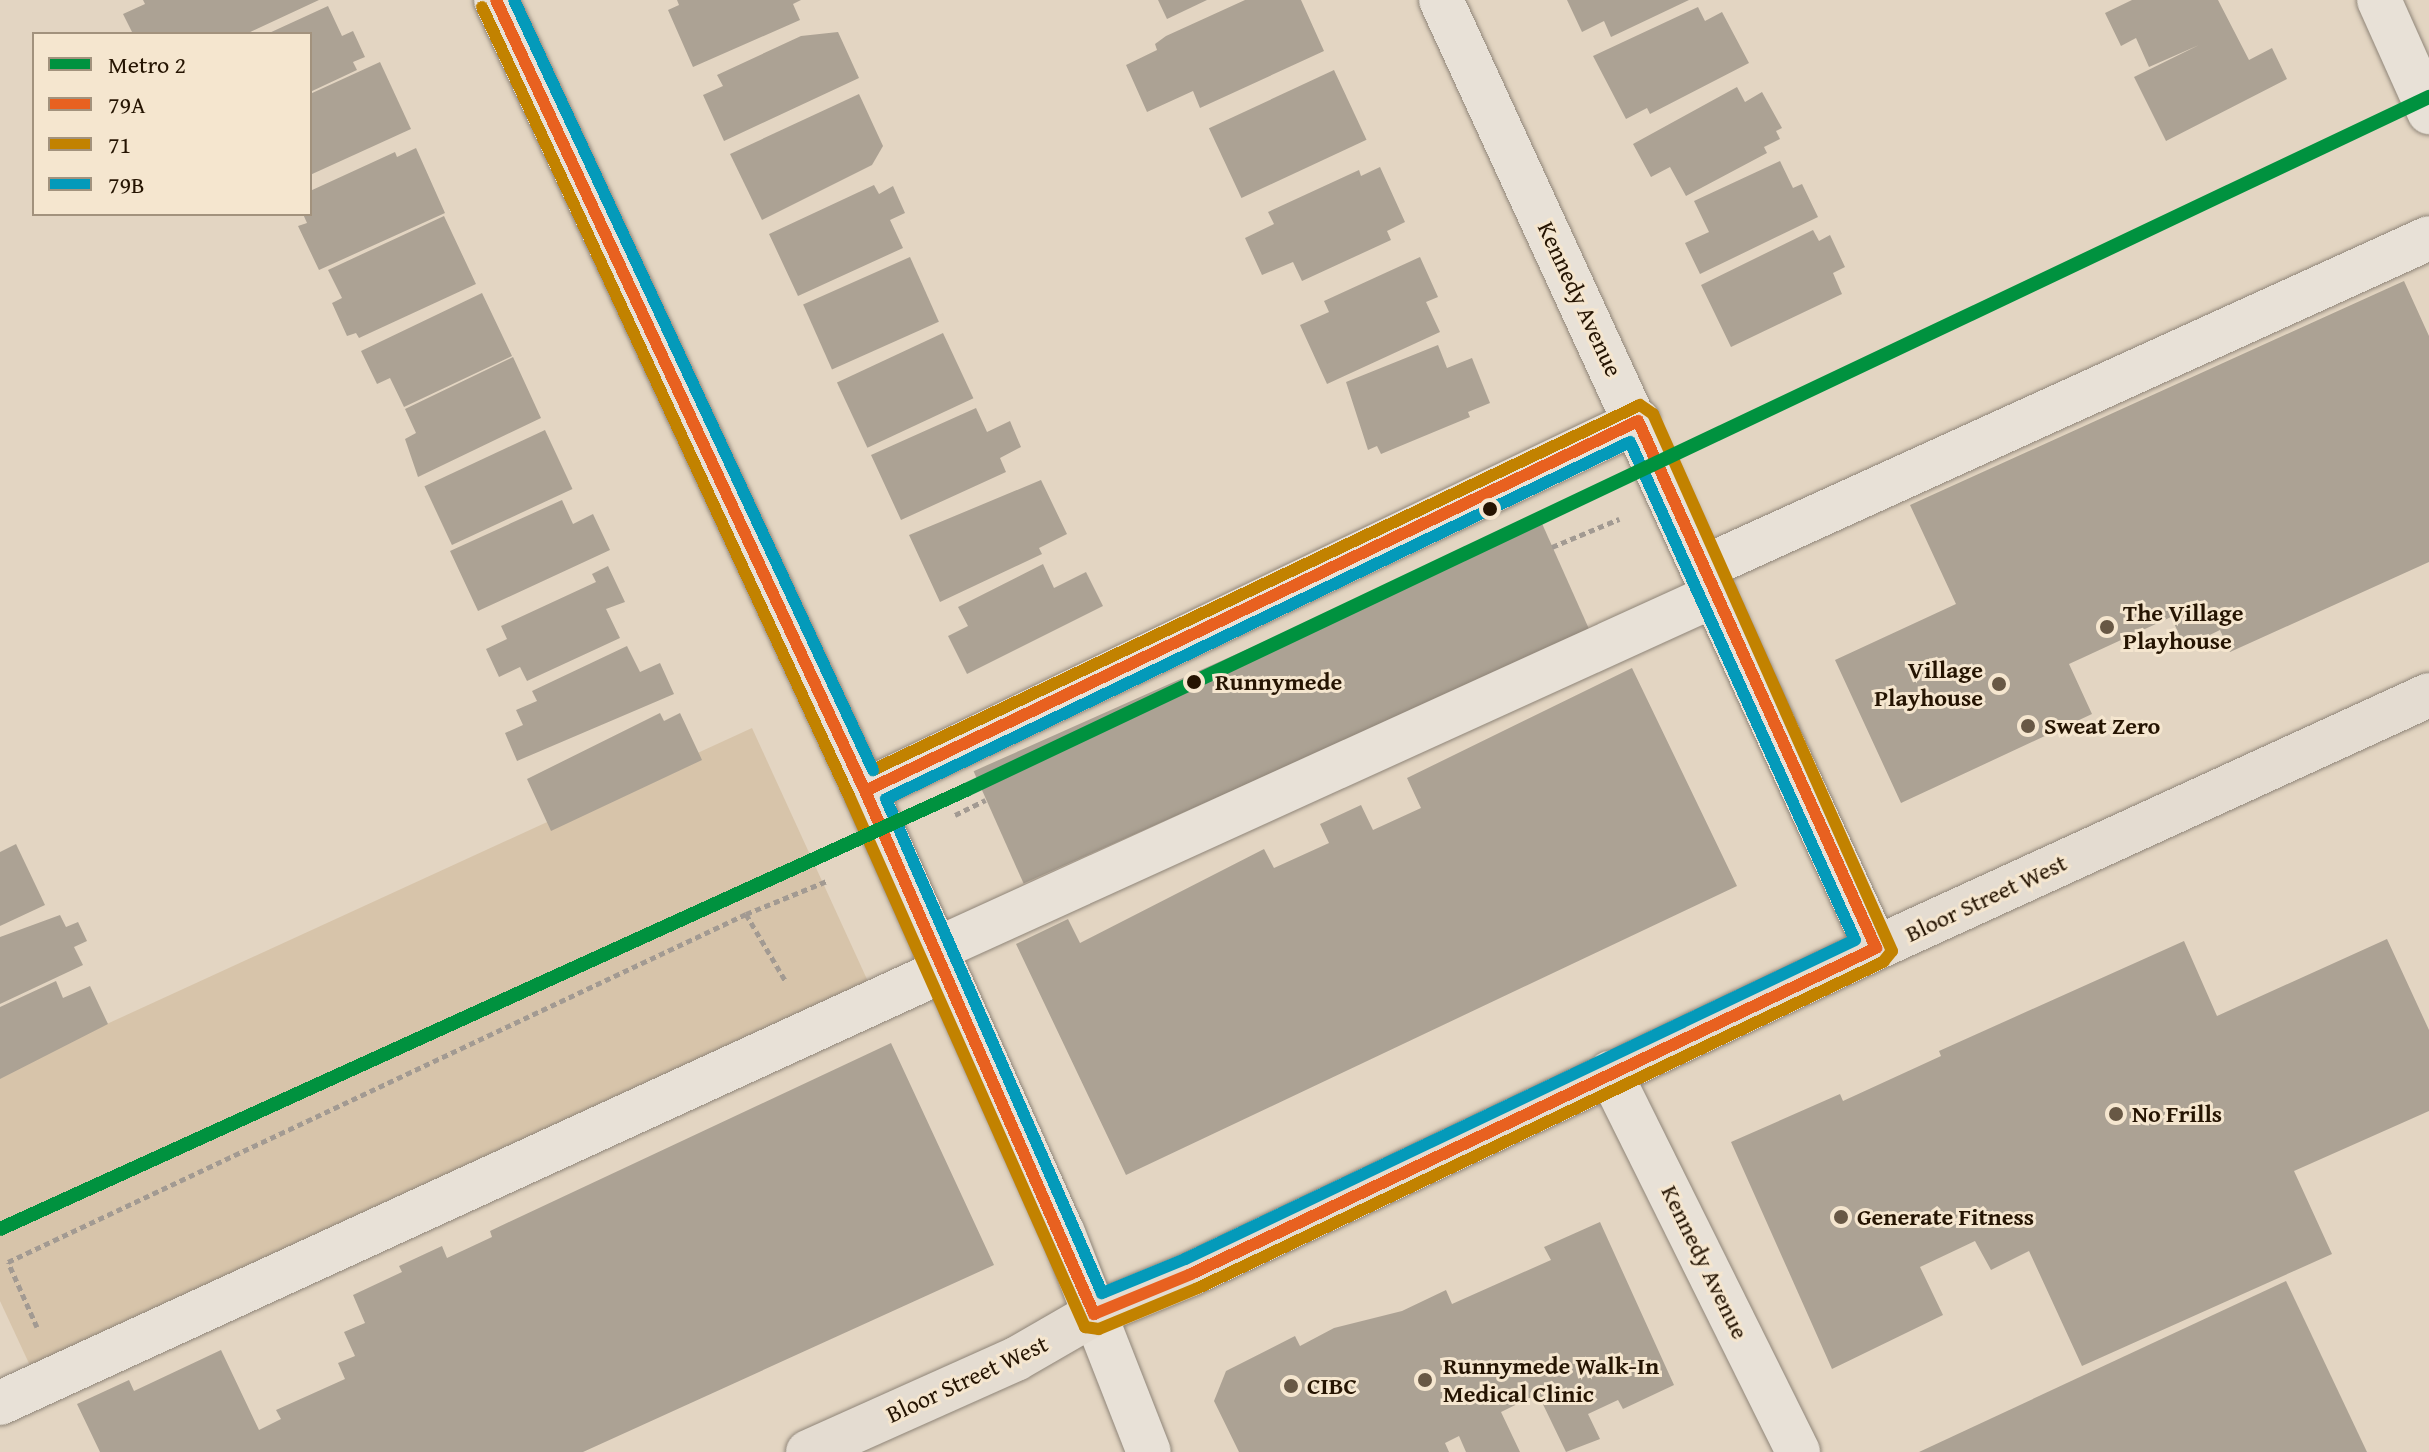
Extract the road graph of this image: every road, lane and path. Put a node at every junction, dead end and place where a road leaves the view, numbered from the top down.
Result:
1 (496, 0) edge
2 (1441, 0) edge
3 (2379, 0) edge
4 (2429, 112) edge
5 (2429, 238) edge
6 (1638, 421) junction
7 (1671, 497) junction
8 (1552, 547) dead end
9 (1709, 582) junction
10 (2429, 695) edge
11 (865, 791) junction
12 (986, 800) dead end
13 (955, 815) dead end
14 (827, 881) dead end
15 (746, 914) junction
16 (1876, 948) junction
17 (939, 960) junction
18 (815, 1031) junction
19 (1610, 1073) junction
20 (1094, 1314) junction
21 (59, 1373) junction
22 (0, 1403) edge
23 (808, 1452) edge
24 (1149, 1452) edge
25 (1798, 1452) edge

1 - 11 street
2 - 6 street, Kennedy Avenue
3 - 4 street
5 - 9 street
6 - 7 street, Kennedy Avenue
6 - 11 street
7 - 8 path
7 - 9 street, Kennedy Avenue
9 - 16 street, Kennedy Avenue
9 - 17 street
10 - 16 main road, Bloor Street West
11 - 17 street
12 - 13 path
14 - 15 path
15 - 18 path
15 - 21 path
16 - 19 main road, Bloor Street West
17 - 18 street
17 - 20 street
18 - 21 street
19 - 20 main road, Bloor Street West
19 - 25 street, Kennedy Avenue
20 - 23 main road, Bloor Street West
20 - 24 street
21 - 22 street

